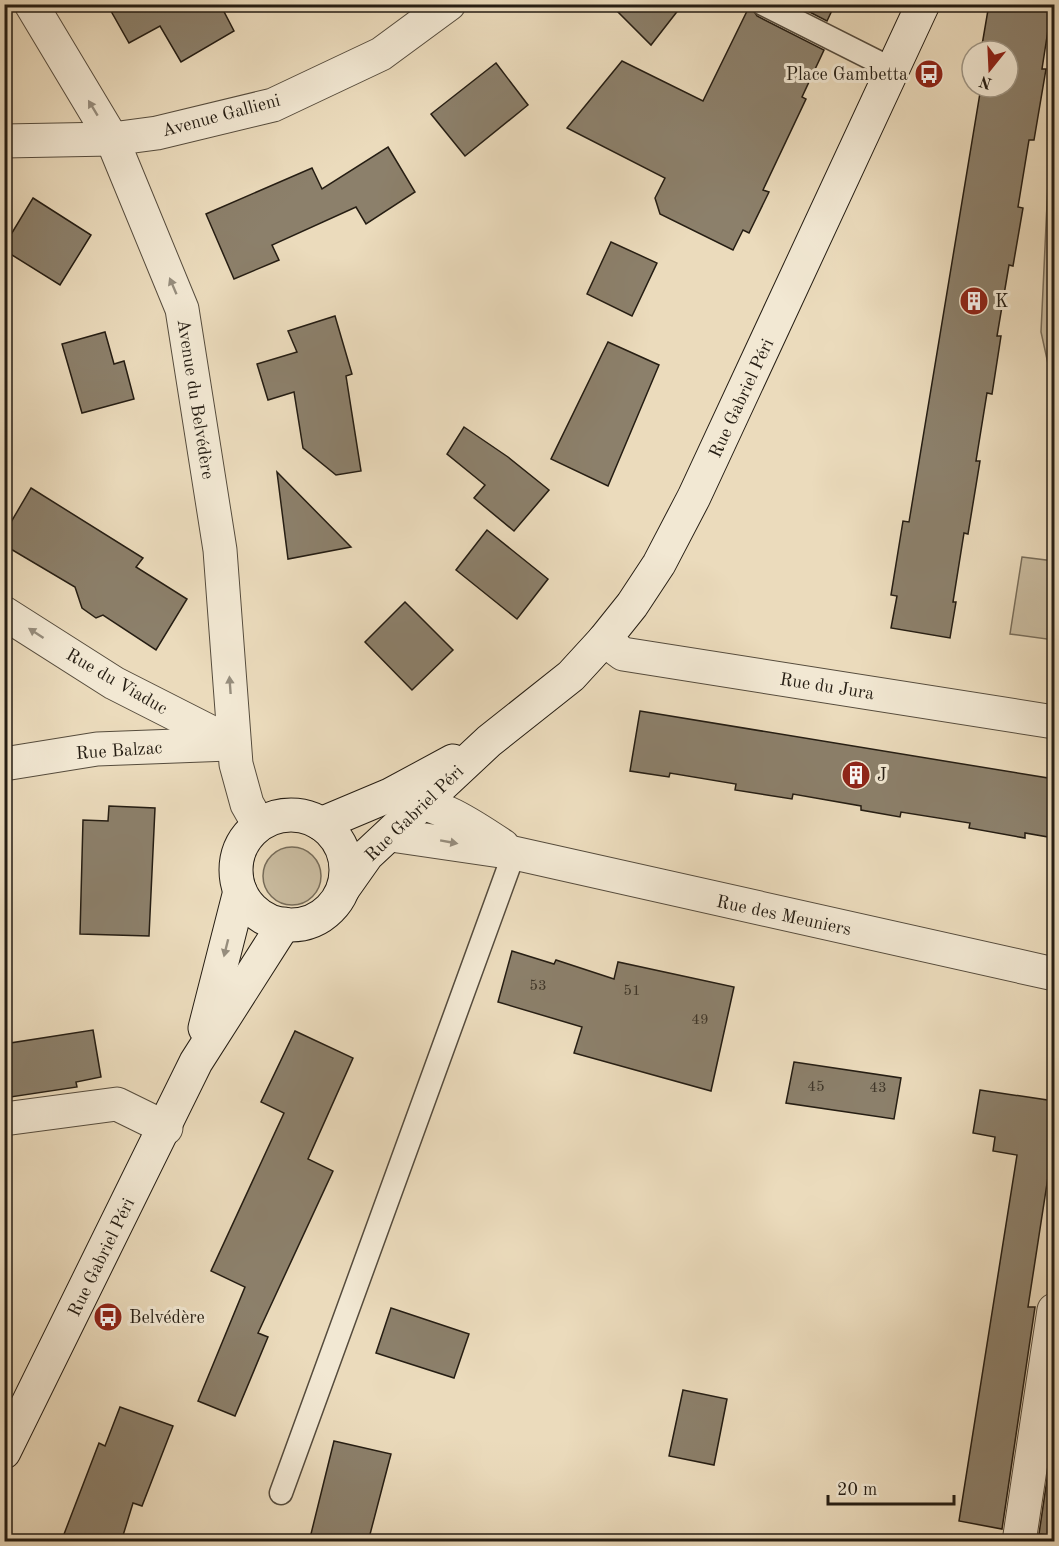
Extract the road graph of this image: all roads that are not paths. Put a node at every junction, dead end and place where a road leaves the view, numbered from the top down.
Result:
1 (31, 4) edge
2 (449, 4) edge
3 (763, 4) edge
4 (923, 4) edge
5 (892, 69) junction
6 (112, 139) junction
7 (4, 141) edge
8 (4, 613) edge
9 (604, 640) junction
10 (1054, 722) edge
11 (489, 741) junction
12 (234, 744) junction
13 (4, 764) edge
14 (390, 795) junction
15 (426, 802) junction
16 (321, 824) junction
17 (259, 825) junction
18 (391, 835) junction
19 (514, 853) junction
20 (343, 889) junction
21 (240, 891) junction
22 (284, 924) junction
23 (1054, 974) edge
24 (196, 1062) junction
25 (4, 1119) edge
26 (166, 1128) junction
27 (1054, 1310) edge
28 (4, 1452) edge
29 (281, 1492) dead end
30 (1019, 1542) edge

6 -> 1 street, Avenue du Belvédère
2 - 6 street, Avenue Gallieni
3 - 5 lane
4 - 5 street, Rue Gabriel Péri
5 - 9 street, Rue Gabriel Péri
6 - 7 street, Avenue Gallieni
12 -> 6 street, Avenue du Belvédère
12 -> 8 street, Rue du Viaduc
9 - 10 street, Rue du Jura
9 - 11 street, Rue Gabriel Péri
11 - 14 street, Rue Gabriel Péri
11 - 15 street, Rue Gabriel Péri
12 - 13 street, Rue Balzac
12 - 17 street, Avenue du Belvédère
14 - 15 street, Rue des Meuniers
14 - 16 street, Rue Gabriel Péri
15 - 18 street, Rue Gabriel Péri
15 - 19 street, Rue des Meuniers
16 - 17 street
16 - 20 street
17 - 21 street
18 -> 19 street, Rue des Meuniers
18 - 20 street, Rue Gabriel Péri
19 - 23 street, Rue des Meuniers
19 - 29 lane
20 - 22 street
21 - 22 street
21 -> 24 street, Rue Gabriel Péri
22 - 24 street, Rue Gabriel Péri
24 - 26 street, Rue Gabriel Péri
25 - 26 street
26 - 28 street, Rue Gabriel Péri
27 - 30 street

